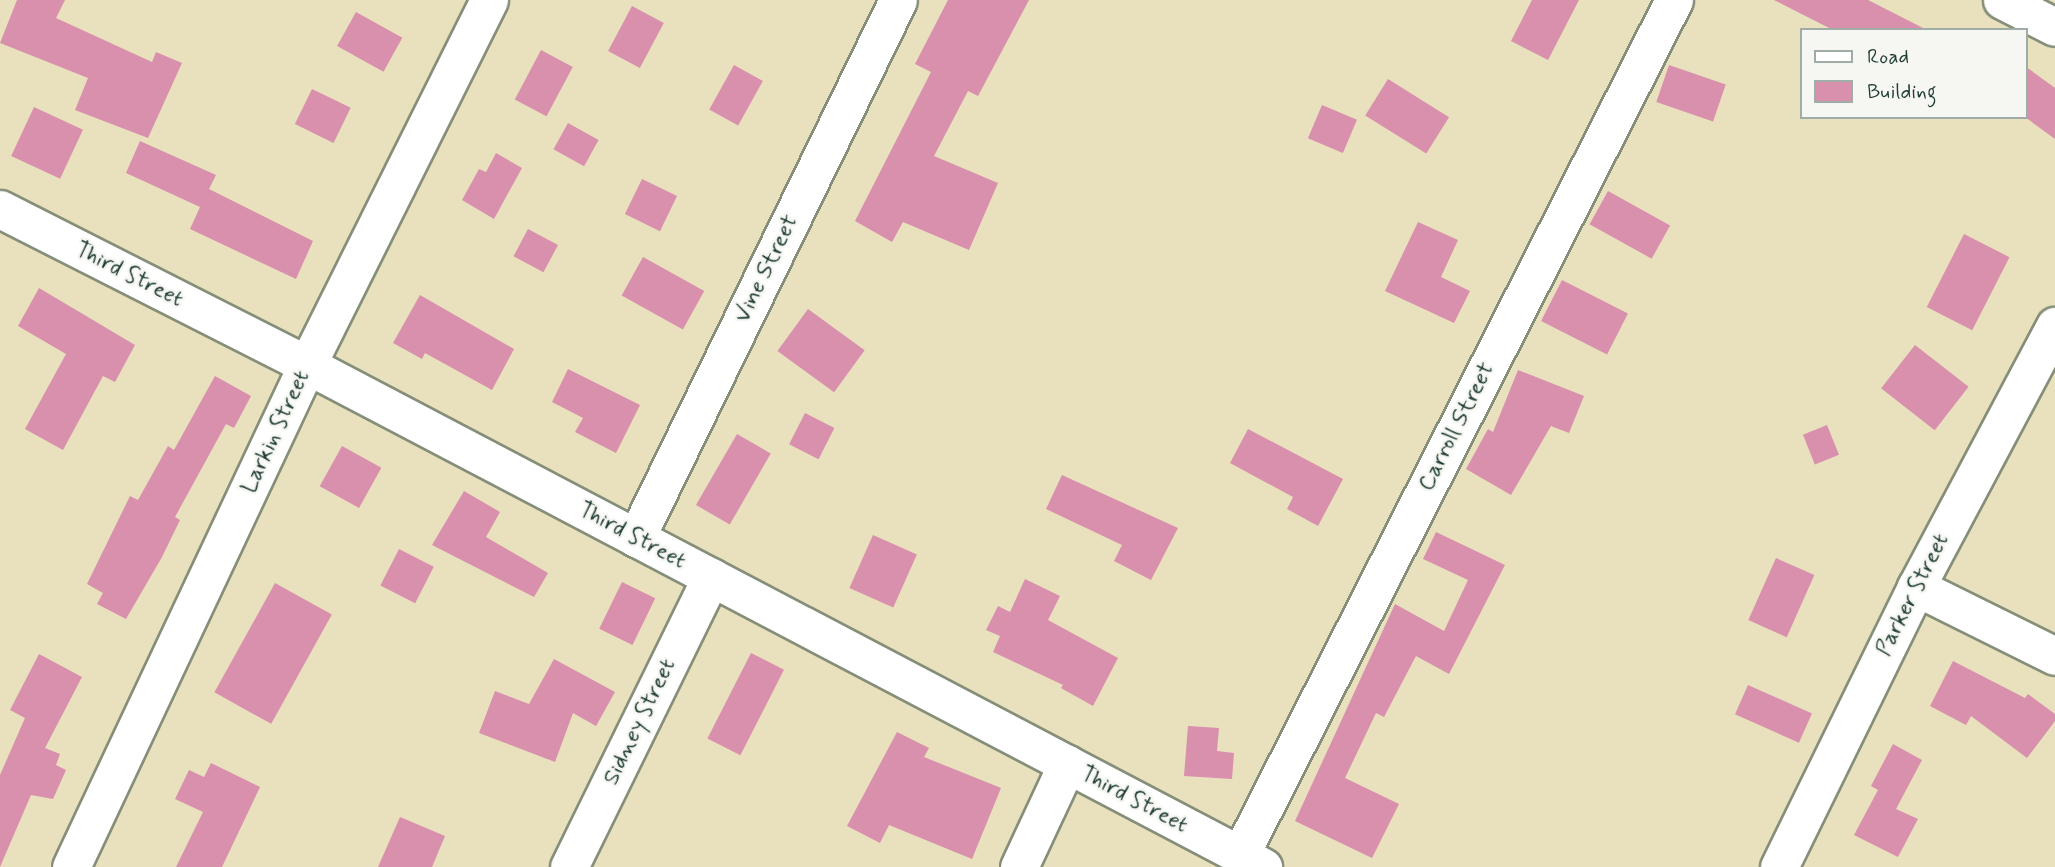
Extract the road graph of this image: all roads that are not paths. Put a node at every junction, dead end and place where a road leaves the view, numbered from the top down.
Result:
1 (489, 0) edge
2 (898, 0) edge
3 (1674, 0) edge
4 (2003, 0) edge
5 (2055, 27) edge
6 (0, 209) edge
7 (2055, 326) edge
8 (307, 365) junction
9 (636, 538) junction
10 (711, 578) junction
11 (1916, 587) junction
12 (2055, 656) edge
13 (1068, 765) junction
14 (1251, 861) edge
15 (71, 867) edge
16 (569, 867) edge
17 (1019, 867) edge
18 (1779, 867) edge

1 - 8 street, Larkin Street
2 - 9 street, Vine Street
3 - 14 street, Carroll Street
4 - 5 street
6 - 8 street, Third Street
7 - 11 street, Parker Street
8 - 9 street, Third Street
8 - 15 street, Larkin Street
9 - 10 street, Third Street
10 - 13 street, Third Street
10 - 16 street, Sidney Street
11 - 12 street
11 - 18 street, Parker Street
13 - 14 street, Third Street
13 - 17 street

